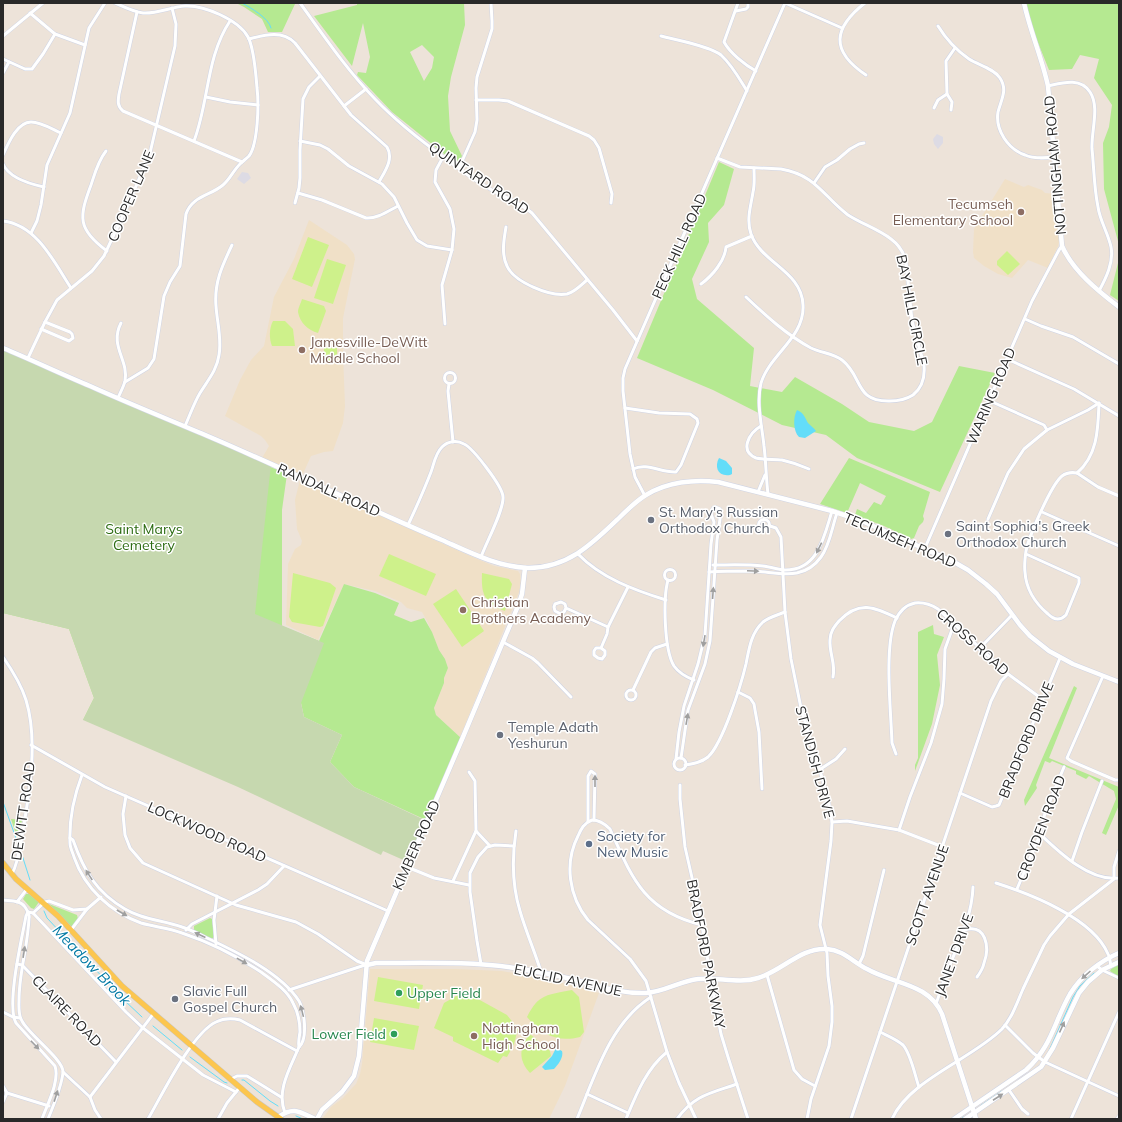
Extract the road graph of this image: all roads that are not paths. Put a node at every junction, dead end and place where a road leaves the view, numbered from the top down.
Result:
1 (43, 3) edge
2 (105, 3) edge
3 (115, 3) edge
4 (300, 3) edge
5 (491, 3) edge
6 (738, 3) edge
7 (748, 3) edge
8 (785, 3) edge
9 (865, 3) edge
10 (1024, 3) edge
11 (172, 8) junction
12 (736, 11) junction
13 (137, 12) junction
14 (30, 13) junction
15 (230, 21) junction
16 (938, 26) dead end
17 (842, 28) junction
18 (55, 34) junction
19 (3, 36) edge
20 (661, 36) dead end
21 (249, 39) junction
22 (85, 45) junction
23 (955, 48) junction
24 (3, 59) edge
25 (9, 62) junction
26 (756, 71) junction
27 (3, 73) edge
28 (866, 75) dead end
29 (320, 76) junction
30 (1048, 86) junction
31 (366, 90) junction
32 (747, 91) junction
33 (947, 94) junction
34 (206, 96) junction
35 (476, 100) junction
36 (258, 105) junction
37 (344, 106) junction
38 (934, 108) dead end
39 (951, 110) dead end
40 (157, 126) junction
41 (61, 133) junction
42 (194, 141) junction
43 (300, 141) junction
44 (864, 143) dead end
45 (106, 151) dead end
46 (3, 155) edge
47 (443, 157) junction
48 (1055, 157) junction
49 (717, 158) junction
50 (242, 162) junction
51 (3, 164) edge
52 (459, 168) junction
53 (754, 168) junction
54 (379, 182) junction
55 (814, 183) junction
56 (44, 187) junction
57 (298, 193) junction
58 (295, 203) dead end
59 (611, 203) dead end
60 (398, 206) junction
61 (3, 221) edge
62 (506, 226) dead end
63 (31, 233) junction
64 (752, 236) junction
65 (232, 246) dead end
66 (1062, 246) junction
67 (452, 250) junction
68 (107, 251) junction
69 (587, 280) junction
70 (701, 284) dead end
71 (71, 288) junction
72 (1099, 291) junction
73 (746, 297) dead end
74 (1119, 307) edge
75 (1025, 319) junction
76 (45, 322) junction
77 (121, 323) dead end
78 (445, 324) dead end
79 (41, 329) junction
80 (793, 336) junction
81 (637, 341) junction
82 (3, 348) edge
83 (28, 358) junction
84 (1007, 359) junction
85 (1119, 364) edge
86 (125, 382) junction
87 (449, 384) dead end
88 (118, 398) junction
89 (990, 401) junction
90 (1099, 403) junction
91 (625, 408) junction
92 (1119, 416) edge
93 (185, 426) junction
94 (761, 426) junction
95 (1048, 430) junction
96 (453, 442) junction
97 (765, 459) junction
98 (633, 469) junction
99 (809, 469) dead end
100 (1077, 472) junction
101 (765, 475) junction
102 (758, 492) junction
103 (768, 494) junction
104 (645, 496) junction
105 (1119, 496) edge
106 (832, 511) junction
107 (1042, 512) junction
108 (837, 513) junction
109 (988, 518) dead end
110 (408, 525) junction
111 (770, 526) dead end
112 (1119, 546) edge
113 (926, 548) junction
114 (578, 554) junction
115 (1026, 554) junction
116 (481, 557) junction
117 (710, 565) junction
118 (715, 565) junction
119 (525, 568) junction
120 (783, 570) junction
121 (709, 572) junction
122 (714, 572) junction
123 (783, 575) junction
124 (668, 580) dead end
125 (628, 587) junction
126 (666, 600) junction
127 (566, 608) junction
128 (785, 612) junction
129 (1012, 615) junction
130 (897, 618) junction
131 (954, 624) junction
132 (608, 627) junction
133 (503, 642) junction
134 (667, 644) junction
135 (601, 648) dead end
136 (979, 649) junction
137 (3, 657) edge
138 (1060, 658) junction
139 (1008, 674) junction
140 (1103, 676) junction
141 (833, 677) dead end
142 (693, 679) junction
143 (698, 681) junction
144 (1119, 682) edge
145 (633, 690) dead end
146 (738, 692) junction
147 (571, 697) dead end
148 (1042, 698) junction
149 (31, 745) junction
150 (845, 749) dead end
151 (896, 754) dead end
152 (681, 758) junction
153 (676, 759) junction
154 (685, 766) junction
155 (1064, 767) dead end
156 (819, 770) junction
157 (469, 772) dead end
158 (82, 775) junction
159 (1119, 780) edge
160 (1102, 782) dead end
161 (680, 785) dead end
162 (762, 789) dead end
163 (960, 794) junction
164 (126, 796) junction
165 (594, 820) junction
166 (588, 821) junction
167 (832, 822) junction
168 (899, 830) junction
169 (476, 831) junction
170 (516, 831) dead end
171 (1040, 834) junction
172 (70, 838) junction
173 (490, 846) junction
174 (514, 846) junction
175 (943, 847) junction
176 (1119, 851) edge
177 (1072, 862) junction
178 (3, 863) edge
179 (284, 866) junction
180 (407, 867) junction
181 (884, 870) dead end
182 (12, 874) junction
183 (1119, 878) edge
184 (1114, 879) junction
185 (453, 881) junction
186 (996, 883) dead end
187 (469, 885) junction
188 (973, 887) dead end
189 (27, 888) junction
190 (1018, 890) junction
191 (104, 894) junction
192 (217, 896) junction
193 (99, 898) junction
194 (3, 900) edge
195 (17, 902) junction
196 (43, 902) junction
197 (233, 904) junction
198 (87, 909) junction
199 (388, 911) junction
200 (28, 912) junction
201 (214, 912) junction
202 (33, 913) junction
203 (1069, 914) junction
204 (702, 925) junction
205 (187, 929) junction
206 (71, 930) junction
207 (964, 930) junction
208 (184, 933) junction
209 (216, 942) junction
210 (217, 948) junction
211 (826, 949) junction
212 (1119, 952) edge
213 (1109, 958) junction
214 (1119, 962) edge
215 (17, 964) junction
216 (367, 964) junction
217 (481, 964) junction
218 (859, 964) junction
219 (22, 965) junction
220 (1112, 965) junction
221 (1097, 966) junction
222 (1102, 970) junction
223 (541, 972) junction
224 (767, 975) junction
225 (977, 977) dead end
226 (711, 978) junction
227 (1119, 978) edge
228 (898, 981) junction
229 (290, 990) junction
230 (285, 991) junction
231 (651, 995) junction
232 (936, 1004) junction
233 (3, 1012) edge
234 (1119, 1012) edge
235 (154, 1013) junction
236 (13, 1017) junction
237 (20, 1018) junction
238 (1005, 1025) junction
239 (143, 1028) junction
240 (880, 1032) junction
241 (192, 1046) junction
242 (298, 1049) junction
243 (666, 1052) junction
244 (1039, 1057) junction
245 (182, 1059) junction
246 (958, 1061) junction
247 (116, 1062) junction
248 (1045, 1062) junction
249 (57, 1072) junction
250 (63, 1072) junction
251 (231, 1079) junction
252 (1088, 1082) junction
253 (737, 1084) junction
254 (3, 1086) edge
255 (815, 1086) junction
256 (240, 1087) junction
257 (919, 1087) junction
258 (1009, 1090) junction
259 (236, 1092) junction
260 (7, 1093) junction
261 (587, 1094) junction
262 (1119, 1096) edge
263 (90, 1097) junction
264 (281, 1097) junction
265 (3, 1102) edge
266 (689, 1104) junction
267 (47, 1106) junction
268 (972, 1106) junction
269 (52, 1107) junction
270 (285, 1113) junction
271 (628, 1113) junction
272 (974, 1113) junction
273 (1028, 1114) dead end
274 (1119, 1116) edge
275 (278, 1118) edge
276 (42, 1119) edge
277 (48, 1119) edge
278 (101, 1119) edge
279 (148, 1119) edge
280 (218, 1119) edge
281 (316, 1119) edge
282 (577, 1119) edge
283 (626, 1119) edge
284 (677, 1119) edge
285 (696, 1119) edge
286 (748, 1119) edge
287 (807, 1119) edge
288 (851, 1119) edge
289 (892, 1119) edge
290 (954, 1119) edge
291 (965, 1119) edge
292 (976, 1119) edge
293 (1071, 1119) edge
294 (1118, 1119) edge

1 - 14 street
2 - 22 street
3 - 13 street
4 - 31 street, QUINTARD ROAD
5 - 35 street
6 - 12 street
7 - 12 street
8 - 17 street
8 - 26 street, PECK HILL ROAD
9 - 17 street
10 - 30 street, NOTTINGHAM ROAD
11 - 13 street
11 - 15 street
11 - 40 street, COOPER LANE
12 - 26 street
13 - 40 street
14 - 18 street
14 - 19 street
15 - 21 street
15 - 34 street
16 - 23 street
17 - 28 street
18 - 22 street
18 - 25 street
20 - 32 street
21 - 29 street
21 - 36 street
22 - 41 street
23 - 33 street
23 - 48 street
24 - 25 street
25 - 27 street
26 - 32 street, PECK HILL ROAD
29 - 37 street
29 - 43 street
30 - 48 street, NOTTINGHAM ROAD
30 - 72 street
31 - 37 street
31 - 47 street, QUINTARD ROAD
32 - 49 street, PECK HILL ROAD
33 - 38 street
33 - 39 street
34 - 36 street
34 - 42 street
35 - 52 street
35 - 59 street
36 - 50 street
37 - 54 street
40 - 42 street
40 - 68 street, COOPER LANE
41 - 46 street
41 - 56 street
42 - 50 street
43 - 54 street
43 - 57 street
44 - 55 street
45 - 68 street
47 - 52 street, QUINTARD ROAD
47 - 67 street
48 - 66 street, NOTTINGHAM ROAD
49 - 53 street, BAY HILL CIRCLE
49 - 81 street, PECK HILL ROAD
50 - 86 street
51 - 56 street
52 - 69 street, QUINTARD ROAD
53 - 55 street, BAY HILL CIRCLE
53 - 64 street
54 - 60 street
55 - 80 street, BAY HILL CIRCLE
56 - 63 street
57 - 58 street
57 - 60 street
60 - 67 street
61 - 63 street
62 - 69 street
63 - 71 street
64 - 70 street
64 - 80 street
65 - 93 street
66 - 72 street, NOTTINGHAM ROAD
66 - 75 street, WARING ROAD
67 - 78 street
68 - 71 street, COOPER LANE
69 - 81 street, QUINTARD ROAD
71 - 76 street, COOPER LANE
72 - 74 street, NOTTINGHAM ROAD
73 - 80 street, BAY HILL CIRCLE
75 - 84 street, WARING ROAD
75 - 85 street
76 - 79 street, COOPER LANE
76 - 79 street
77 - 86 street
79 - 83 street, COOPER LANE
80 - 94 street
81 - 91 street, PECK HILL ROAD
82 - 83 street, RANDALL ROAD
83 - 88 street, RANDALL ROAD
84 - 89 street, WARING ROAD
84 - 90 street
86 - 88 street
87 - 96 street
88 - 93 street, RANDALL ROAD
89 - 95 street
89 - 113 street, WARING ROAD
90 - 92 street
90 - 95 street
90 - 100 street
91 - 98 street, PECK HILL ROAD
91 - 98 street
93 - 110 street, RANDALL ROAD
94 - 97 street
94 - 97 street
95 - 109 street
96 - 110 street
96 - 116 street
97 - 99 street
97 - 101 street
98 - 104 street, PECK HILL ROAD
100 - 105 street
100 - 107 street
101 - 102 street
101 - 103 street
102 - 103 street, TECUMSEH ROAD
102 - 104 street, TECUMSEH ROAD
103 - 106 street, TECUMSEH ROAD
104 - 114 street, RANDALL ROAD
106 - 108 street, TECUMSEH ROAD
106 -> 120 street
107 - 112 street
107 - 115 street
108 - 113 street, TECUMSEH ROAD
108 - 123 street
110 - 116 street, RANDALL ROAD
111 - 120 street, STANDISH DRIVE
113 - 129 street, TECUMSEH ROAD
114 - 119 street, RANDALL ROAD
114 - 125 street
115 - 115 street
116 - 119 street, RANDALL ROAD
117 - 118 street
117 - 118 street
117 - 121 street
118 - 120 street
118 - 122 street
119 - 133 street, KIMBER ROAD
120 - 123 street, STANDISH DRIVE
121 - 122 street
121 -> 142 street
122 -> 123 street
143 -> 122 street
123 - 128 street, STANDISH DRIVE
124 - 126 street
125 - 126 street
125 - 132 street
126 - 134 street
127 - 127 street
127 - 132 street
128 - 146 street
128 - 156 street, STANDISH DRIVE
129 - 136 street
129 - 138 street, TECUMSEH ROAD
130 - 131 street, CROSS ROAD
130 - 141 street
130 - 151 street
131 - 136 street, CROSS ROAD
131 - 168 street
132 - 135 street
133 - 147 street
133 - 180 street, KIMBER ROAD
134 - 142 street
134 - 145 street
136 - 139 street, CROSS ROAD
137 - 149 street, DEWITT ROAD
138 - 140 street, TECUMSEH ROAD
138 - 148 street, BRADFORD DRIVE
139 - 148 street, CROSS ROAD
139 - 163 street, SCOTT AVENUE
140 - 144 street, TECUMSEH ROAD
140 - 159 street
142 - 143 street
142 - 153 street
152 -> 143 street
146 - 154 street
146 - 162 street
148 - 163 street, BRADFORD DRIVE
149 - 158 street, LOCKWOOD ROAD
149 - 182 street, DEWITT ROAD
150 - 156 street
152 - 153 street
152 - 154 street
153 - 154 street
155 - 171 street, CROYDEN ROAD
156 - 167 street, STANDISH DRIVE
157 - 169 street
158 - 164 street, LOCKWOOD ROAD
158 - 172 street
160 - 177 street
161 - 204 street, BRADFORD PARKWAY
163 - 175 street, SCOTT AVENUE
164 - 179 street, LOCKWOOD ROAD
164 - 192 street
165 - 166 street
165 -> 166 street
165 - 204 street
166 - 231 street
167 - 168 street
167 - 211 street, STANDISH DRIVE
168 - 175 street
169 - 173 street
169 - 185 street
170 - 174 street
171 - 177 street
171 - 190 street, CROYDEN ROAD
191 -> 172 street
172 - 193 street
173 - 174 street
173 - 187 street
174 - 223 street
175 - 228 street, SCOTT AVENUE
176 - 184 street
177 - 184 street
178 - 182 main road
179 - 197 street
179 - 199 street, LOCKWOOD ROAD
180 - 185 street
180 - 199 street, KIMBER ROAD
181 - 218 street
182 - 189 main road
183 - 184 street
184 - 203 street
185 - 187 street
186 - 190 street
187 - 217 street
188 - 207 street, JANET DRIVE
189 - 195 street
189 - 196 main road
190 - 203 street
191 - 193 street
191 - 205 street
192 - 197 street
192 - 201 street
193 - 198 street
193 -> 208 street
194 - 195 street
195 - 200 street
196 - 198 street
196 - 202 street
196 - 206 main road
197 - 201 street
197 - 216 street
198 - 206 street
199 - 216 street, KIMBER ROAD
200 - 202 street
200 - 215 street
219 -> 200 street
201 - 205 street
201 - 209 street
202 - 239 street
203 - 213 street
203 - 238 street
204 - 226 street, BRADFORD PARKWAY
205 - 208 street
209 -> 205 street
206 - 235 main road
207 - 225 street
207 - 232 street, JANET DRIVE
208 - 210 street
209 - 210 street
209 - 229 street
210 -> 230 street
211 - 218 street
211 - 224 street, EUCLID AVENUE
211 - 255 street, STANDISH DRIVE
212 - 213 street
212 - 220 street
213 - 220 street
213 - 221 street
214 - 220 street
215 - 219 street, CLAIRE ROAD
215 - 236 street
216 - 217 street, EUCLID AVENUE
216 - 229 street
216 - 281 street, KIMBER ROAD
217 - 223 street, EUCLID AVENUE
218 - 228 street
219 - 237 street
219 - 247 street, CLAIRE ROAD
220 - 222 street
221 - 222 street
221 -> 244 street
222 - 227 street
248 -> 222 street
223 - 231 street, EUCLID AVENUE
224 - 226 street, EUCLID AVENUE
224 - 255 street
226 - 231 street, EUCLID AVENUE
226 - 253 street, BRADFORD PARKWAY
228 - 232 street
228 - 240 street, SCOTT AVENUE
229 - 230 street
242 -> 229 street
230 - 242 street
231 - 243 street
231 - 261 street
232 - 246 street
233 - 236 street
234 - 252 street
235 - 239 street
235 - 241 main road
236 - 237 street
236 -> 249 street
237 - 250 street
238 - 244 street
238 - 246 street
239 - 245 street
239 - 247 street
240 - 257 street
240 - 288 street, SCOTT AVENUE
241 - 242 street
241 - 245 street
241 - 251 main road
242 - 264 street
243 - 266 street
243 - 271 street
244 - 248 street
244 - 268 street
245 - 259 street
245 - 279 street
246 - 257 street
246 - 268 street
247 - 263 street
248 - 252 street
248 - 258 street
249 - 250 street
249 - 267 street
250 - 263 street
269 -> 250 street
251 - 256 main road
251 - 264 street
252 - 262 street
252 - 293 street
253 - 266 street
253 - 286 street, BRADFORD PARKWAY
254 - 260 street
255 - 287 street, STANDISH DRIVE
256 - 259 street
256 - 275 main road
257 - 289 street
272 -> 258 street
258 - 273 street
259 - 280 street
260 - 265 street
260 - 267 street
261 - 271 street
261 - 282 street
263 - 278 street
264 - 270 street
266 - 284 street
266 - 285 street
267 - 269 street
267 - 276 street
268 - 272 street
268 - 290 street
269 - 277 street
270 - 275 street
270 - 281 street
271 - 283 street
272 - 291 street
272 - 292 street
274 - 294 street

